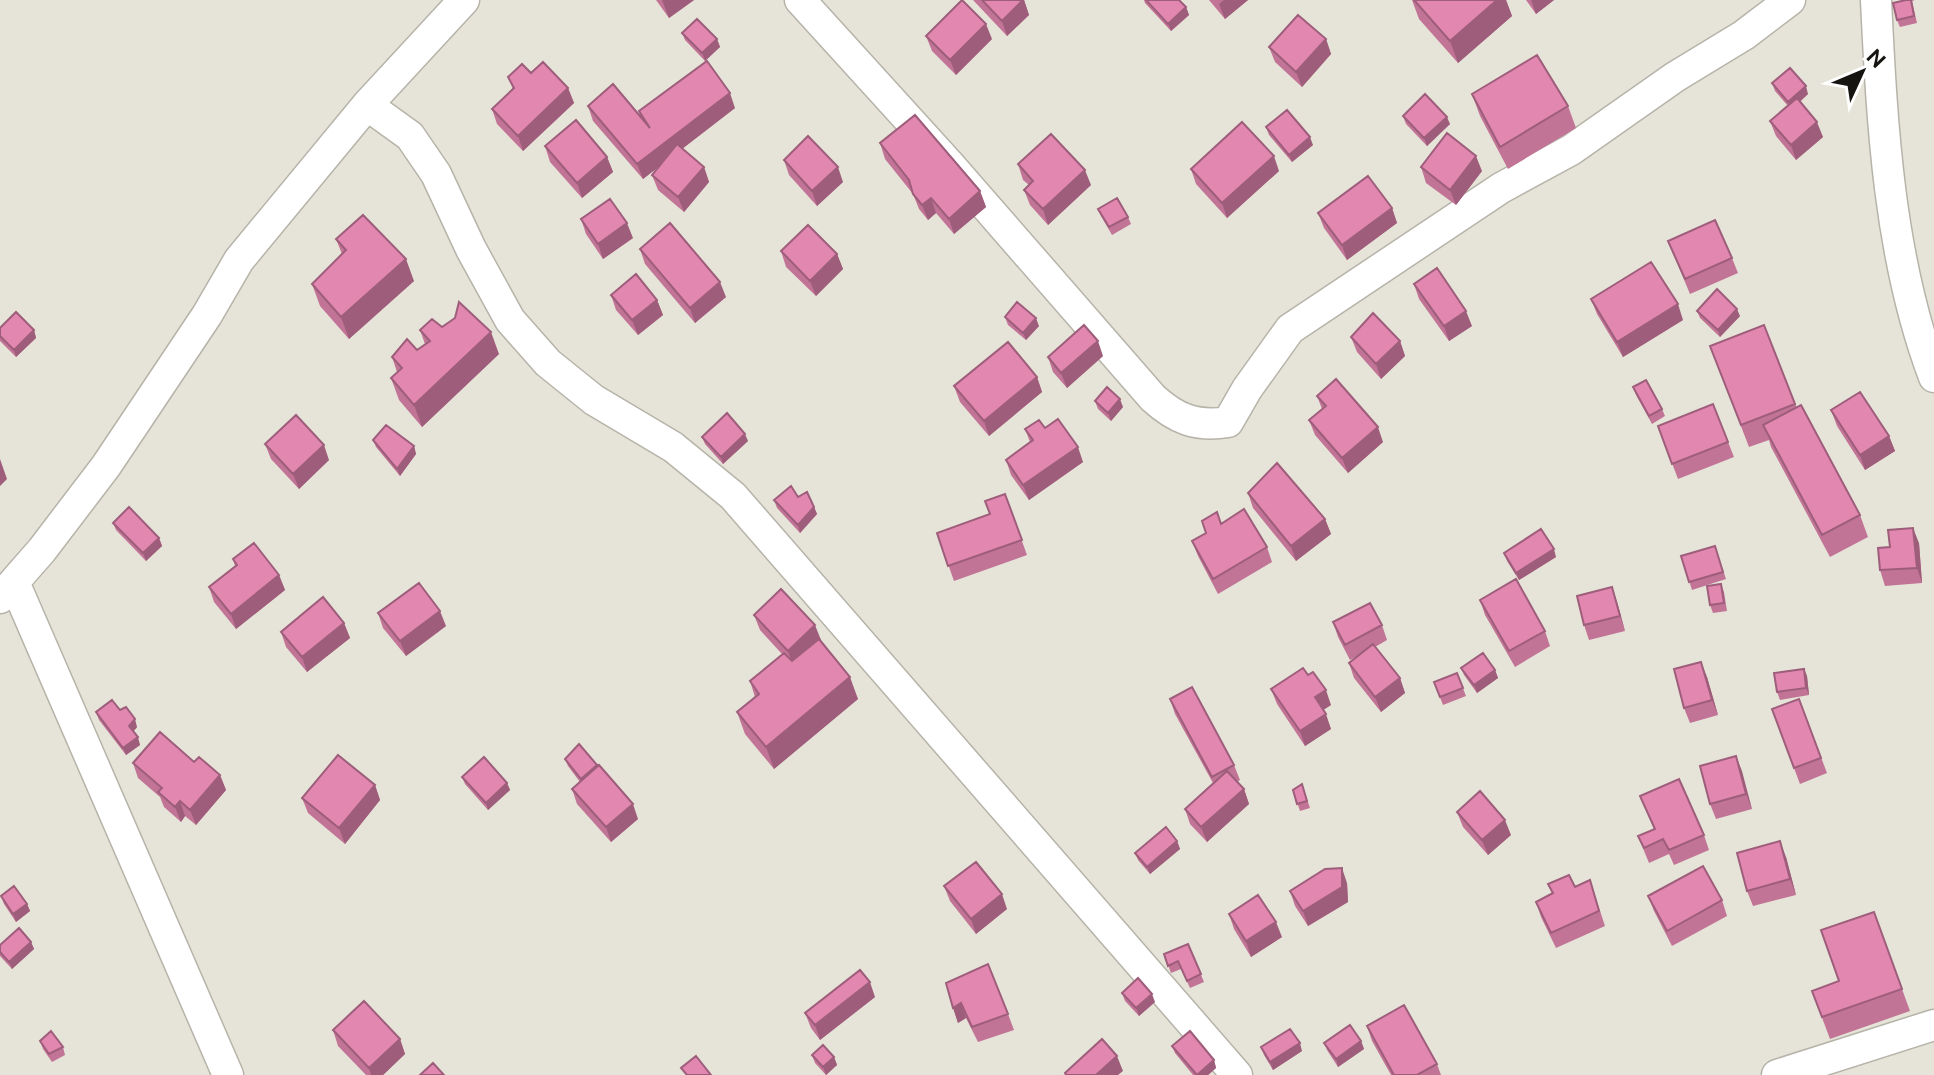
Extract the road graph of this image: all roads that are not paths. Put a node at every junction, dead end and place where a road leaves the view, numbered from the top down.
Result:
1 (464, 0) edge
2 (800, 0) edge
3 (1790, 0) edge
4 (1876, 0) edge
5 (367, 105) junction
6 (1934, 377) edge
7 (7, 590) edge
8 (1934, 1025) edge
9 (228, 1075) edge
10 (1237, 1075) edge
11 (1777, 1075) edge

1 - 5 street
2 - 3 street
4 - 6 street
5 - 7 street
5 - 10 street
7 - 9 street
8 - 11 street

